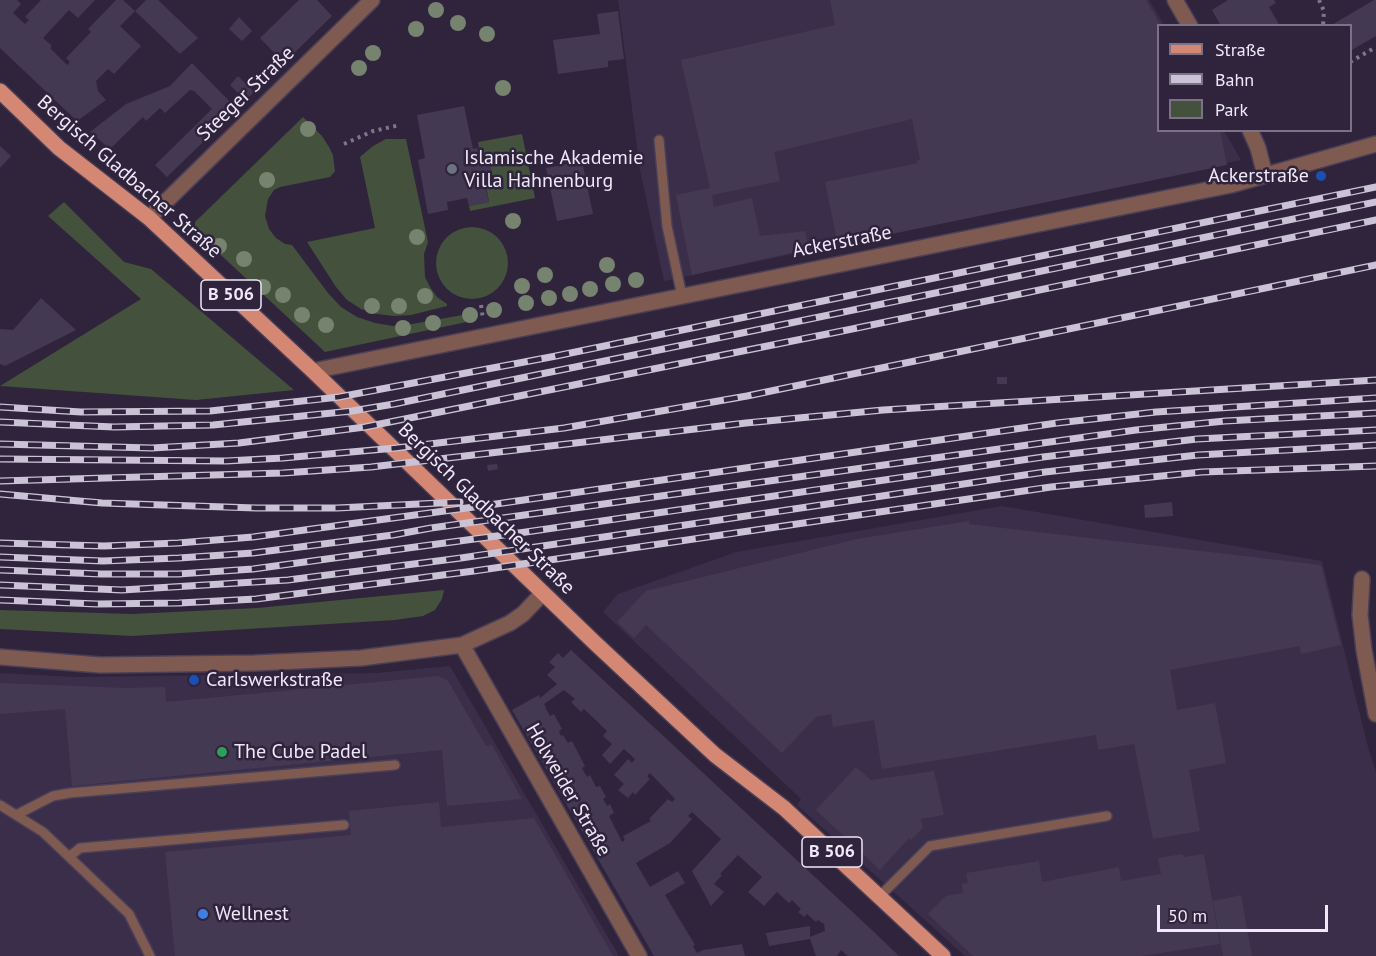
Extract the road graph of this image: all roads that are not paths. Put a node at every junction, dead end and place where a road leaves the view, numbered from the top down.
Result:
1 (372, 0) edge
2 (1175, 0) edge
3 (1189, 24) edge
4 (1, 95) edge
5 (1251, 132) edge
6 (659, 140) dead end
7 (1376, 144) edge
8 (1265, 176) junction
9 (149, 218) junction
10 (682, 296) junction
11 (313, 371) junction
12 (1362, 579) dead end
13 (543, 593) junction
14 (462, 645) junction
15 (0, 657) edge
16 (1376, 714) edge
17 (395, 765) dead end
18 (0, 805) edge
19 (16, 815) junction
20 (1107, 816) dead end
21 (344, 825) dead end
22 (69, 857) junction
23 (880, 896) junction
24 (150, 956) edge
25 (639, 956) edge
26 (943, 956) edge

1 - 9 street, Steeger Straße
2 - 3 street
4 - 9 main road, Bergisch Gladbacher Straße / B 506
5 - 8 street
6 - 10 lane
7 - 8 street, Ackerstraße
8 - 10 street, Ackerstraße
9 - 11 main road, Bergisch Gladbacher Straße / B 506
10 - 11 street, Ackerstraße
11 - 13 main road, Bergisch Gladbacher Straße / B 506
12 - 16 street
13 - 14 street
13 - 23 main road, Bergisch Gladbacher Straße / B 506
14 - 15 street
14 - 25 street, Holweider Straße
17 - 19 lane
18 - 19 lane
19 - 22 lane
20 - 23 lane
21 - 22 lane
22 - 24 lane
23 - 26 main road, Bergisch Gladbacher Straße / B 506

